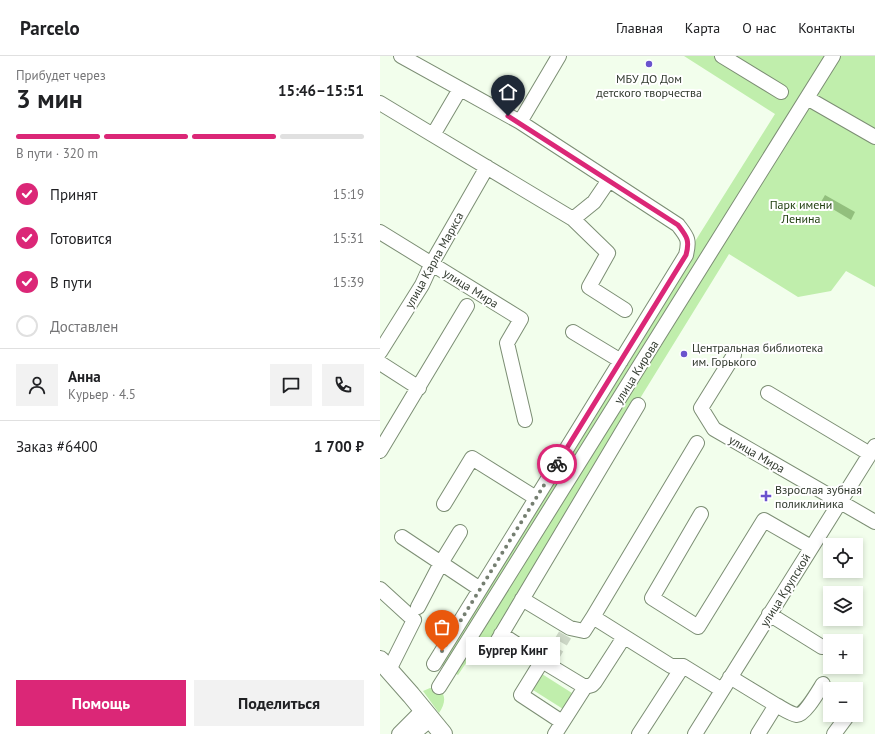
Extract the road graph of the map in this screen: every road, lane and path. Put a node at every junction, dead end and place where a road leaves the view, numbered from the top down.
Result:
1 (401, 56) edge
2 (559, 56) edge
3 (722, 56) edge
4 (833, 56) edge
5 (460, 89) junction
6 (781, 92) dead end
7 (807, 98) junction
8 (380, 103) edge
9 (520, 122) junction
10 (433, 135) junction
11 (875, 138) edge
12 (487, 167) junction
13 (609, 180) junction
14 (574, 219) junction
15 (380, 232) edge
16 (432, 263) junction
17 (467, 306) dead end
18 (625, 310) dead end
19 (572, 332) dead end
20 (380, 352) edge
21 (734, 354) dead end
22 (621, 361) junction
23 (380, 363) edge
24 (419, 388) junction
25 (768, 393) dead end
26 (638, 405) dead end
27 (525, 420) dead end
28 (697, 443) dead end
29 (872, 450) edge
30 (380, 451) edge
31 (536, 498) junction
32 (840, 501) junction
33 (444, 504) dead end
34 (702, 514) dead end
35 (875, 522) edge
36 (460, 532) dead end
37 (402, 537) dead end
38 (811, 547) junction
39 (441, 563) junction
40 (380, 589) edge
41 (480, 589) junction
42 (522, 599) junction
43 (418, 607) dead end
44 (769, 614) junction
45 (593, 617) junction
46 (624, 637) junction
47 (822, 647) dead end
48 (546, 661) junction
49 (434, 664) dead end
50 (385, 665) edge
51 (683, 666) junction
52 (730, 677) junction
53 (823, 684) dead end
54 (439, 687) dead end
55 (585, 687) junction
56 (722, 690) junction
57 (776, 705) junction
58 (427, 715) junction
59 (562, 722) junction
60 (843, 722) edge
61 (399, 734) edge
62 (413, 734) edge
63 (443, 734) edge
64 (555, 734) edge
65 (639, 734) edge
66 (695, 734) edge
67 (758, 734) edge
68 (834, 734) edge

1 - 5 street
2 - 9 street
3 - 6 street
4 - 7 street, улица Кирова
5 - 9 street
5 - 10 street
7 - 11 street
7 - 54 street, улица Кирова
8 - 10 street
9 - 13 street
10 - 12 street
12 - 14 street
12 - 16 street, улица Карла Маркса
13 - 14 street
13 - 22 street, улица Кирова
14 - 18 street
15 - 16 street, улица Мира
16 - 20 street, улица Карла Маркса
16 - 27 street, улица Мира
17 - 24 street
19 - 22 street
21 - 32 street, улица Мира
22 - 31 street, улица Кирова
23 - 24 street
24 - 30 street
25 - 29 street
26 - 42 street
28 - 45 street
29 - 32 street, улица Крупской
31 - 33 street
31 - 41 street, улица Кирова
32 - 35 street, улица Мира
32 - 38 street, улица Крупской
34 - 38 street
36 - 39 street
37 - 39 street
38 - 44 street, улица Крупской
39 - 41 street
39 - 43 street
40 - 50 street
41 - 49 street, улица Кирова
42 - 45 street
42 - 48 street
44 - 47 street
44 - 52 street, улица Крупской
45 - 46 street
46 - 51 street
46 - 55 street
48 - 55 street
48 - 59 street
50 - 58 main road
51 - 56 street
51 - 65 street
52 - 56 street, улица Крупской
52 - 57 street
53 - 57 street
55 - 59 street
56 - 66 street, улица Крупской
57 - 67 street
58 - 61 street
58 - 62 street
58 - 63 main road
59 - 64 street
60 - 68 street

